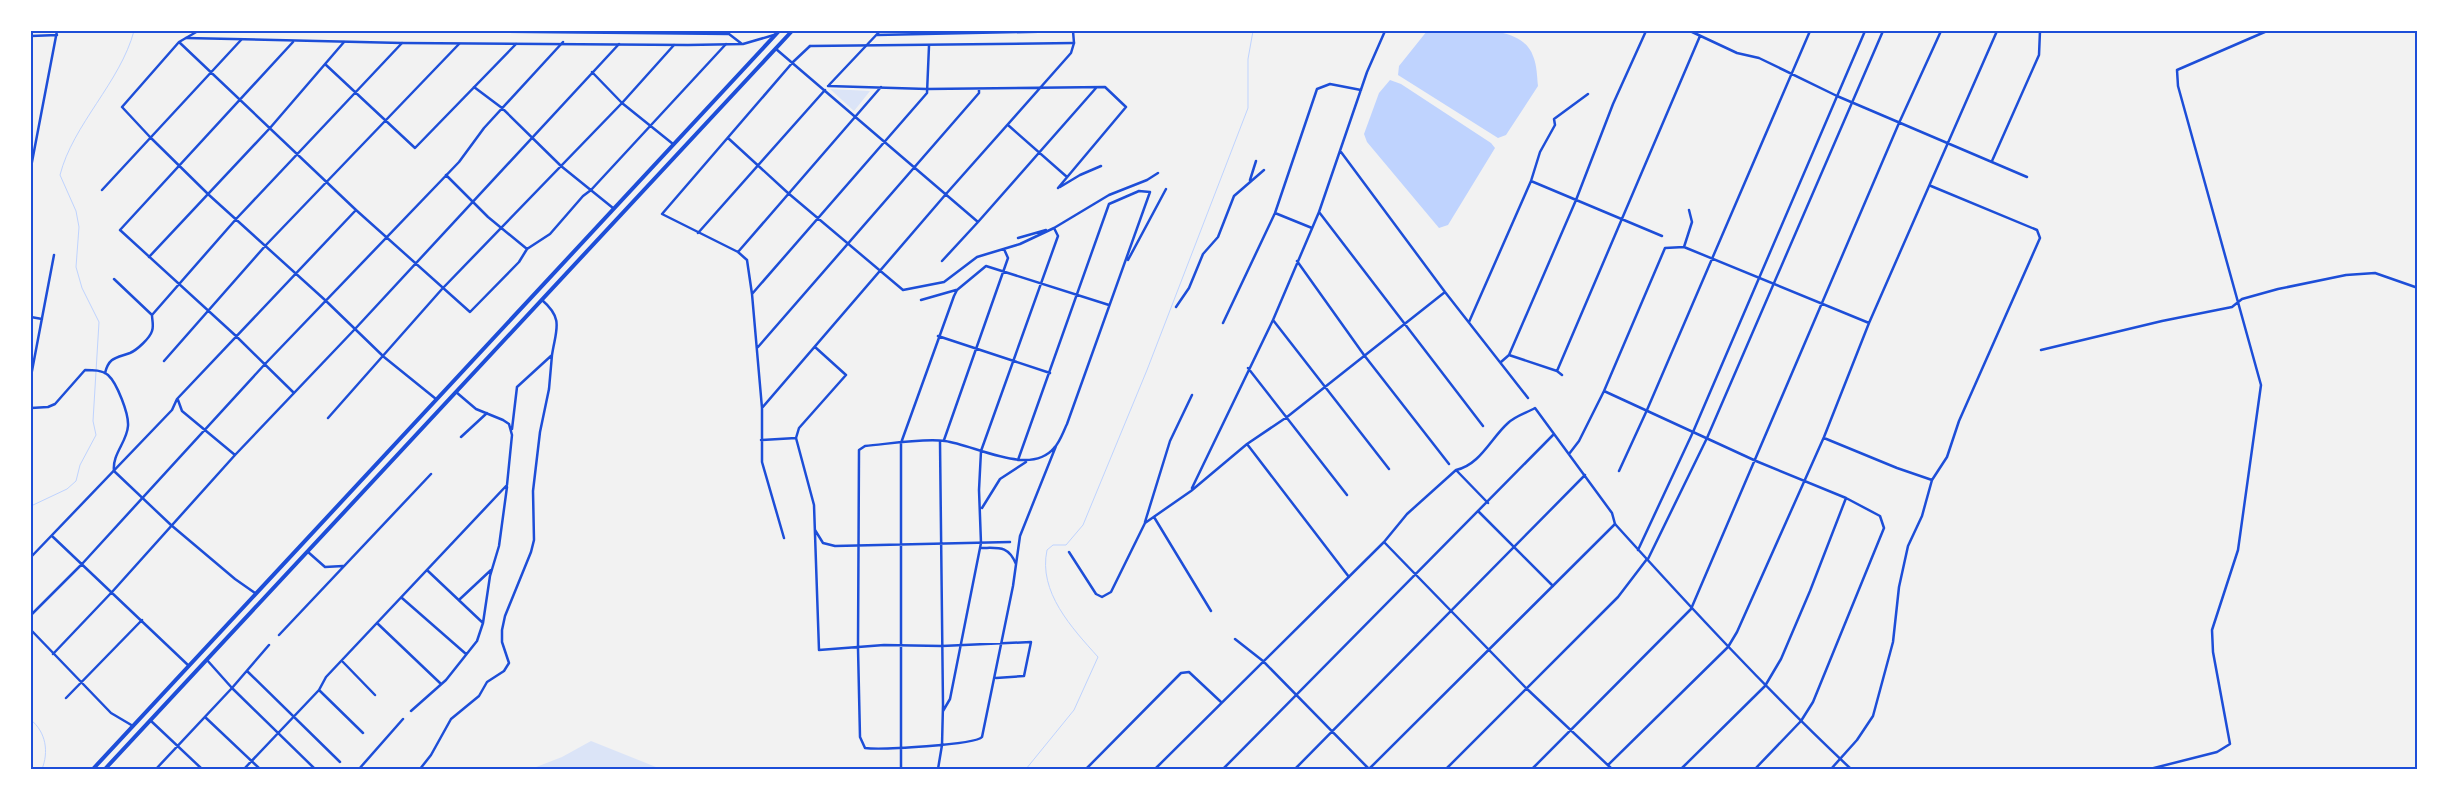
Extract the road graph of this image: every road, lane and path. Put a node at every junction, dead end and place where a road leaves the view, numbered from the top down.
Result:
1 (198, 31) edge
2 (429, 31) edge
3 (792, 31) edge
4 (880, 31) edge
5 (1073, 31) edge
6 (1385, 31) edge
7 (1646, 31) edge
8 (1690, 31) edge
9 (1810, 31) edge
10 (1865, 31) edge
11 (1883, 31) edge
12 (1941, 31) edge
13 (1997, 31) edge
14 (2040, 31) edge
15 (2267, 31) edge
16 (583, 32) edge
17 (641, 32) edge
18 (697, 32) edge
19 (1018, 32) edge
20 (57, 33) edge
21 (777, 33) edge
22 (877, 34) junction
23 (31, 36) edge
24 (1700, 36) junction
25 (186, 38) junction
26 (240, 40) junction
27 (179, 42) junction
28 (293, 42) junction
29 (344, 42) junction
30 (563, 42) junction
31 (402, 43) junction
32 (517, 43) junction
33 (620, 43) junction
34 (1074, 43) junction
35 (459, 44) junction
36 (726, 44) junction
37 (742, 44) junction
38 (674, 45) junction
39 (865, 46) junction
40 (929, 46) junction
41 (776, 49) junction
42 (793, 62) junction
43 (325, 64) junction
44 (592, 72) junction
45 (211, 73) junction
46 (1792, 75) junction
47 (828, 86) junction
48 (474, 87) junction
49 (881, 87) junction
50 (1096, 88) junction
51 (927, 89) junction
52 (979, 89) junction
53 (1041, 89) junction
54 (825, 90) junction
55 (1361, 90) junction
56 (356, 91) junction
57 (1588, 94) dead end
58 (1837, 96) junction
59 (240, 100) junction
60 (1854, 102) junction
61 (622, 103) junction
62 (502, 108) junction
63 (855, 117) junction
64 (386, 122) junction
65 (1899, 122) junction
66 (652, 125) junction
67 (1008, 125) junction
68 (270, 128) junction
69 (532, 136) junction
70 (150, 137) junction
71 (728, 138) junction
72 (883, 142) junction
73 (1948, 143) junction
74 (31, 144) edge
75 (36, 144) junction
76 (673, 144) junction
77 (1039, 152) junction
78 (1341, 152) junction
79 (298, 153) junction
80 (1256, 161) dead end
81 (1992, 161) junction
82 (561, 166) junction
83 (758, 166) junction
84 (1101, 166) dead end
85 (31, 167) edge
86 (180, 167) junction
87 (914, 168) junction
88 (1264, 170) dead end
89 (1158, 173) dead end
90 (446, 175) junction
91 (1067, 177) junction
92 (2027, 177) dead end
93 (1531, 181) junction
94 (327, 182) junction
95 (1249, 182) junction
96 (1930, 185) junction
97 (1166, 189) dead end
98 (102, 190) dead end
99 (591, 190) junction
100 (788, 193) junction
101 (946, 194) junction
102 (209, 195) junction
103 (1576, 200) junction
104 (474, 201) junction
105 (613, 208) junction
106 (356, 210) junction
107 (1689, 210) dead end
108 (1319, 212) junction
109 (1275, 214) junction
110 (237, 218) junction
111 (818, 219) junction
112 (1622, 219) junction
113 (978, 222) junction
114 (501, 228) junction
115 (1054, 228) junction
116 (1312, 228) junction
117 (1049, 230) junction
118 (698, 233) junction
119 (1662, 236) dead end
120 (387, 238) junction
121 (1018, 238) dead end
122 (848, 242) junction
123 (266, 245) junction
124 (1684, 247) junction
125 (527, 249) junction
126 (1004, 249) junction
127 (738, 252) junction
128 (54, 255) dead end
129 (149, 257) junction
130 (1713, 259) junction
131 (942, 261) dead end
132 (1297, 261) junction
133 (415, 264) junction
134 (1124, 268) junction
135 (880, 270) junction
136 (1003, 272) junction
137 (296, 273) junction
138 (1758, 278) junction
139 (114, 279) dead end
140 (1040, 283) junction
141 (179, 285) junction
142 (1774, 286) junction
143 (2418, 288) edge
144 (442, 289) junction
145 (957, 290) junction
146 (1445, 292) junction
147 (1078, 293) junction
148 (752, 294) junction
149 (326, 300) junction
150 (542, 300) junction
151 (921, 300) dead end
152 (2238, 303) junction
153 (1109, 305) junction
154 (1822, 305) junction
155 (1176, 308) dead end
156 (207, 310) junction
157 (152, 315) junction
158 (31, 317) edge
159 (42, 319) junction
160 (1273, 320) junction
161 (1469, 322) junction
162 (1223, 323) dead end
163 (1868, 323) junction
164 (1403, 324) junction
165 (355, 329) junction
166 (236, 336) junction
167 (938, 336) junction
168 (815, 347) junction
169 (757, 348) junction
170 (976, 349) junction
171 (2041, 350) dead end
172 (552, 355) junction
173 (1364, 355) junction
174 (1509, 356) junction
175 (384, 357) junction
176 (164, 360) dead end
177 (1013, 362) junction
178 (1501, 362) junction
179 (265, 364) junction
180 (1248, 368) junction
181 (1557, 371) junction
182 (105, 373) junction
183 (1050, 373) junction
184 (1562, 375) dead end
185 (31, 376) edge
186 (1325, 387) junction
187 (1604, 391) junction
188 (456, 392) junction
189 (294, 393) junction
190 (1192, 394) dead end
191 (1528, 398) dead end
192 (177, 399) junction
193 (436, 399) junction
194 (31, 408) edge
195 (762, 408) junction
196 (1647, 410) junction
197 (487, 413) junction
198 (1287, 417) junction
199 (328, 418) dead end
200 (1483, 426) dead end
201 (203, 429) junction
202 (512, 430) junction
203 (1693, 432) junction
204 (1554, 434) junction
205 (461, 438) dead end
206 (796, 438) junction
207 (1707, 438) junction
208 (1824, 438) junction
209 (761, 440) junction
210 (942, 441) junction
211 (901, 443) junction
212 (1247, 444) junction
213 (1056, 446) junction
214 (981, 451) junction
215 (1569, 454) junction
216 (235, 455) junction
217 (1018, 460) junction
218 (1756, 461) junction
219 (1026, 462) junction
220 (1449, 464) dead end
221 (1389, 469) dead end
222 (114, 470) junction
223 (1456, 470) junction
224 (1619, 471) dead end
225 (431, 474) dead end
226 (1586, 475) junction
227 (1804, 480) junction
228 (1932, 480) junction
229 (507, 485) junction
230 (1191, 491) junction
231 (1347, 495) dead end
232 (143, 498) junction
233 (1846, 498) junction
234 (1488, 502) junction
235 (981, 510) junction
236 (1480, 512) junction
237 (1154, 517) junction
238 (1145, 524) junction
239 (1615, 524) junction
240 (171, 525) junction
241 (814, 526) junction
242 (52, 536) junction
243 (784, 538) dead end
244 (1010, 542) dead end
245 (1384, 542) junction
246 (981, 543) junction
247 (941, 544) junction
248 (901, 545) junction
249 (859, 546) junction
250 (980, 548) junction
251 (1515, 548) junction
252 (1638, 550) junction
253 (308, 552) junction
254 (1069, 552) dead end
255 (31, 557) edge
256 (1648, 558) junction
257 (82, 564) junction
258 (343, 566) junction
259 (1016, 566) junction
260 (492, 570) junction
261 (428, 571) junction
262 (1416, 573) junction
263 (1349, 577) junction
264 (1553, 586) junction
265 (112, 592) junction
266 (257, 594) junction
267 (402, 598) junction
268 (460, 599) junction
269 (1692, 609) junction
270 (1451, 610) junction
271 (1211, 611) dead end
272 (31, 615) edge
273 (142, 620) junction
274 (377, 623) junction
275 (483, 623) junction
276 (31, 630) edge
277 (279, 635) dead end
278 (1235, 639) dead end
279 (1002, 644) junction
280 (269, 645) dead end
281 (962, 645) junction
282 (901, 646) junction
283 (942, 646) junction
284 (1728, 647) junction
285 (858, 648) junction
286 (1488, 649) junction
287 (53, 654) junction
288 (466, 654) junction
289 (207, 660) junction
290 (342, 660) junction
291 (1263, 661) junction
292 (189, 666) junction
293 (247, 671) junction
294 (995, 678) junction
295 (82, 683) junction
296 (440, 683) junction
297 (1765, 686) junction
298 (232, 688) junction
299 (1526, 688) junction
300 (319, 690) junction
301 (375, 694) dead end
302 (1296, 696) junction
303 (66, 698) dead end
304 (1221, 702) junction
305 (411, 710) dead end
306 (943, 711) junction
307 (293, 716) junction
308 (205, 717) junction
309 (403, 719) dead end
310 (150, 720) junction
311 (1801, 721) junction
312 (134, 726) junction
313 (1571, 729) junction
314 (277, 731) junction
315 (1332, 731) junction
316 (363, 733) dead end
317 (942, 745) junction
318 (178, 746) junction
319 (901, 748) junction
320 (1840, 759) junction
321 (251, 761) junction
322 (340, 762) dead end
323 (1608, 765) junction
324 (93, 769) edge
325 (105, 769) edge
326 (156, 769) edge
327 (202, 769) edge
328 (244, 769) edge
329 (260, 769) edge
330 (315, 769) edge
331 (360, 769) edge
332 (420, 769) edge
333 (901, 769) edge
334 (938, 769) edge
335 (1086, 769) edge
336 (1155, 769) edge
337 (1223, 769) edge
338 (1295, 769) edge
339 (1369, 769) edge
340 (1446, 769) edge
341 (1532, 769) edge
342 (1612, 769) edge
343 (1681, 769) edge
344 (1755, 769) edge
345 (1831, 769) edge
346 (1851, 769) edge
347 (2150, 769) edge

1 - 25 street
2 - 16 street
3 - 41 main road
4 - 22 street
5 - 19 street
5 - 34 street
6 - 55 street
7 - 103 street
8 - 24 street
9 - 46 street
10 - 58 street
11 - 60 street
12 - 65 street
13 - 73 street
14 - 81 street
15 - 152 street
16 - 17 street
17 - 18 street
18 - 37 street
19 - 22 street
20 - 23 street
20 - 75 street
21 - 37 street
21 - 76 main road
22 - 39 street
24 - 46 street
24 - 112 street
25 - 26 street
25 - 27 street
26 - 28 street
26 - 45 street
27 - 45 street
27 - 70 street
28 - 29 street
28 - 59 street
29 - 31 street
29 - 43 street
30 - 32 street
30 - 33 street
30 - 62 street
31 - 35 street
31 - 56 street
32 - 35 street
32 - 48 street
33 - 38 street
33 - 44 street
34 - 40 street
34 - 53 street
35 - 64 street
36 - 37 street
36 - 38 street
36 - 66 street
38 - 61 street
39 - 40 street
39 - 42 street
39 - 47 street
40 - 51 street
41 - 42 street
41 - 150 main road
42 - 54 street
42 - 71 street
43 - 56 street
43 - 68 street
44 - 61 street
44 - 69 street
45 - 59 street
45 - 70 street
46 - 58 street
46 - 130 street
47 - 49 street
47 - 54 street
48 - 62 street
48 - 64 street
49 - 51 street
49 - 63 street
50 - 53 street
50 - 77 street
50 - 91 street
51 - 52 street
51 - 72 street
52 - 53 street
52 - 87 street
53 - 67 street
54 - 63 street
54 - 83 street
55 - 78 street
55 - 109 street
56 - 64 street
56 - 79 street
57 - 93 street
58 - 60 street
58 - 138 street
59 - 68 street
59 - 86 street
60 - 65 street
60 - 142 street
61 - 66 street
61 - 82 street
62 - 69 street
62 - 90 street
63 - 72 street
63 - 100 street
64 - 94 street
65 - 73 street
65 - 154 street
66 - 76 street
66 - 99 street
67 - 77 street
67 - 101 street
68 - 79 street
68 - 102 street
69 - 82 street
69 - 104 street
70 - 86 street
70 - 98 street
71 - 83 street
71 - 118 street
72 - 87 street
72 - 111 street
73 - 81 street
73 - 96 street
74 - 75 street
75 - 85 street
76 - 105 main road
77 - 91 street
77 - 113 street
78 - 108 street
78 - 146 street
79 - 94 street
79 - 110 street
80 - 95 street
81 - 92 street
82 - 99 street
82 - 114 street
83 - 100 street
83 - 118 street
84 - 91 street
86 - 102 street
86 - 129 street
87 - 101 street
87 - 122 street
88 - 95 street
89 - 115 street
90 - 104 street
90 - 120 street
93 - 103 street
93 - 161 street
94 - 106 street
94 - 123 street
95 - 155 street
96 - 163 street
96 - 228 street
97 - 134 street
99 - 105 street
99 - 125 street
100 - 111 street
100 - 127 street
101 - 113 street
101 - 135 street
102 - 110 street
102 - 129 street
103 - 112 street
103 - 174 street
104 - 114 street
104 - 133 street
105 - 193 main road
106 - 120 street
106 - 137 street
107 - 124 street
108 - 116 street
108 - 164 street
109 - 116 street
109 - 162 street
110 - 123 street
110 - 141 street
111 - 122 street
111 - 148 street
112 - 119 street
112 - 181 street
113 - 131 street
114 - 125 street
114 - 144 street
115 - 117 street
115 - 140 street
116 - 132 street
117 - 121 street
117 - 126 street
118 - 127 street
120 - 133 street
120 - 149 street
122 - 135 street
122 - 169 street
123 - 137 street
123 - 156 street
124 - 130 street
124 - 187 street
125 - 144 street
126 - 135 street
126 - 136 street
127 - 148 street
128 - 159 street
129 - 141 street
130 - 138 street
130 - 196 street
132 - 160 street
132 - 173 street
133 - 144 street
133 - 165 street
134 - 147 street
134 - 153 street
135 - 168 street
136 - 140 street
136 - 145 street
136 - 170 street
137 - 149 street
137 - 166 street
138 - 142 street
138 - 203 street
139 - 157 street
140 - 147 street
140 - 177 street
141 - 156 street
141 - 157 street
142 - 154 street
142 - 207 street
143 - 152 street
144 - 175 street
145 - 151 street
145 - 167 street
146 - 161 street
146 - 164 street
147 - 153 street
147 - 183 street
148 - 169 street
149 - 165 street
149 - 179 street
150 - 172 street
150 - 188 main road
152 - 171 street
152 - 347 street
153 - 213 street
154 - 163 street
154 - 218 street
156 - 166 street
156 - 176 street
157 - 182 street
158 - 159 street
159 - 185 street
160 - 180 street
160 - 186 street
161 - 178 street
163 - 208 street
164 - 173 street
164 - 200 street
165 - 175 street
165 - 189 street
166 - 179 street
166 - 192 street
167 - 170 street
167 - 211 street
168 - 195 street
168 - 206 street
169 - 195 street
170 - 177 street
170 - 210 street
172 - 202 street
172 - 332 street
173 - 186 street
173 - 220 street
174 - 178 street
174 - 181 street
175 - 193 street
175 - 199 street
177 - 183 street
177 - 214 street
178 - 191 street
179 - 189 street
179 - 201 street
180 - 198 street
180 - 230 street
181 - 184 street
182 - 194 street
182 - 222 street
183 - 217 street
186 - 198 street
186 - 221 street
187 - 196 street
187 - 215 street
188 - 197 street
188 - 253 main road
189 - 216 street
190 - 238 street
192 - 201 street
192 - 222 street
193 - 266 main road
195 - 209 street
196 - 203 street
196 - 224 street
197 - 202 street
197 - 205 street
198 - 212 street
198 - 231 street
201 - 216 street
201 - 232 street
202 - 229 street
203 - 207 street
203 - 252 street
204 - 215 street
204 - 223 street
204 - 234 street
206 - 209 street
206 - 241 street
207 - 218 street
207 - 256 street
208 - 227 street
208 - 228 street
209 - 243 street
210 - 211 street
210 - 214 street
210 - 247 street
211 - 248 street
211 - 249 street
212 - 230 street
212 - 263 street
213 - 219 street
213 - 259 street
214 - 217 street
214 - 235 street
215 - 226 street
216 - 240 street
217 - 219 street
218 - 227 street
218 - 269 street
219 - 235 street
222 - 232 street
222 - 242 street
223 - 234 street
223 - 245 street
225 - 258 street
226 - 239 street
226 - 251 street
227 - 233 street
227 - 284 street
228 - 320 street
229 - 260 street
229 - 261 street
230 - 237 street
232 - 240 street
232 - 257 street
233 - 297 street
233 - 311 street
234 - 236 street
235 - 246 street
236 - 251 street
236 - 262 street
237 - 238 street
237 - 271 street
238 - 254 street
239 - 252 street
239 - 264 street
240 - 265 street
240 - 266 street
241 - 249 street
241 - 285 street
242 - 255 street
242 - 257 street
244 - 246 street
245 - 262 street
245 - 263 street
246 - 247 street
246 - 250 street
247 - 248 street
247 - 283 street
248 - 249 street
248 - 282 street
249 - 285 street
250 - 259 street
250 - 281 street
251 - 264 street
251 - 270 street
252 - 256 street
253 - 258 street
253 - 289 main road
256 - 269 street
256 - 299 street
257 - 265 street
257 - 272 street
258 - 277 street
259 - 279 street
260 - 268 street
260 - 275 street
261 - 267 street
261 - 268 street
262 - 270 street
262 - 302 street
263 - 291 street
264 - 286 street
265 - 273 street
265 - 287 street
266 - 292 main road
267 - 274 street
267 - 288 street
268 - 275 street
269 - 284 street
269 - 313 street
270 - 286 street
270 - 315 street
273 - 292 street
273 - 295 street
274 - 290 street
274 - 296 street
275 - 288 street
276 - 287 street
278 - 291 street
279 - 281 street
279 - 294 street
279 - 294 street
280 - 293 street
281 - 283 street
281 - 306 street
282 - 283 street
282 - 285 street
282 - 319 street
283 - 306 street
284 - 297 street
284 - 323 street
285 - 319 street
286 - 299 street
286 - 339 street
287 - 295 street
288 - 296 street
289 - 298 street
289 - 310 main road
290 - 300 street
290 - 301 street
291 - 302 street
291 - 304 street
292 - 312 main road
293 - 298 street
293 - 307 street
294 - 317 street
295 - 303 street
295 - 312 street
296 - 305 street
297 - 311 street
297 - 343 street
298 - 308 street
298 - 314 street
299 - 313 street
299 - 340 street
300 - 307 street
300 - 316 street
302 - 315 street
302 - 337 street
304 - 335 street
304 - 336 street
306 - 317 street
307 - 314 street
307 - 322 street
308 - 318 street
308 - 321 street
309 - 331 street
310 - 318 street
310 - 325 main road
311 - 320 street
311 - 344 street
312 - 324 main road
313 - 323 street
313 - 341 street
314 - 321 street
314 - 330 street
315 - 338 street
315 - 339 street
317 - 319 street
317 - 334 street
318 - 326 street
318 - 327 street
319 - 333 street
320 - 345 street
320 - 346 street
321 - 328 street
321 - 329 street
323 - 342 street

